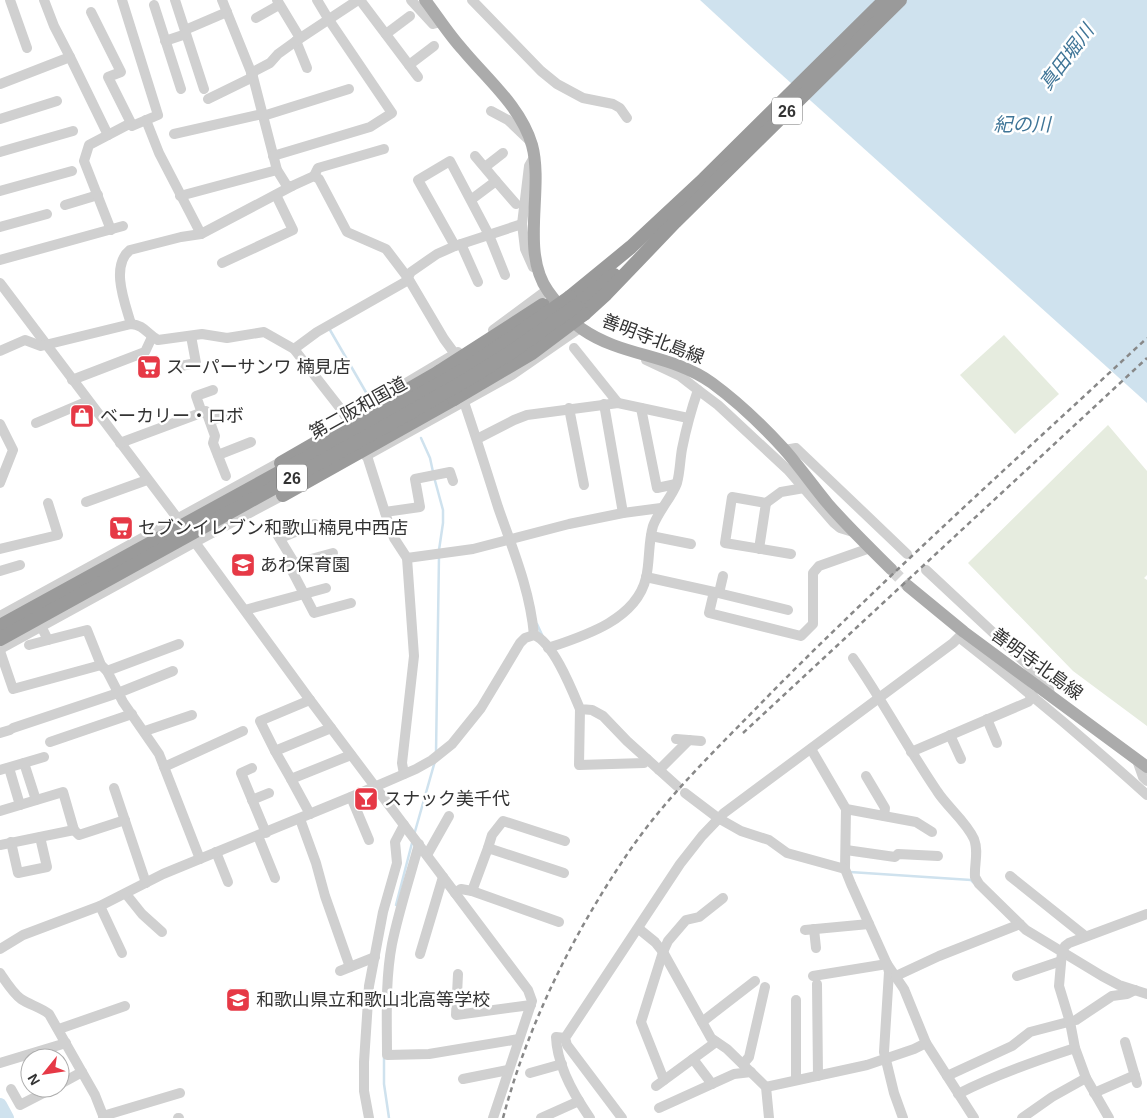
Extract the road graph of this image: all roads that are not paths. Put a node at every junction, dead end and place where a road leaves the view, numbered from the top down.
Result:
1 (10, 0) edge
2 (44, 0) edge
3 (122, 0) edge
4 (175, 0) edge
5 (222, 0) edge
6 (317, 0) edge
7 (359, 0) edge
8 (410, 0) edge
9 (425, 0) edge
10 (472, 0) edge
11 (885, 0) edge
12 (900, 0) edge
13 (278, 2) edge
14 (154, 5) dead end
15 (91, 12) dead end
16 (227, 12) junction
17 (410, 16) dead end
18 (256, 18) dead end
19 (329, 20) junction
20 (441, 22) junction
21 (186, 32) junction
22 (386, 34) junction
23 (298, 40) junction
24 (166, 42) junction
25 (434, 46) dead end
26 (27, 48) dead end
27 (70, 57) junction
28 (409, 65) junction
29 (307, 68) dead end
30 (253, 73) junction
31 (418, 77) dead end
32 (0, 84) edge
33 (181, 89) dead end
34 (204, 89) dead end
35 (349, 90) dead end
36 (208, 99) dead end
37 (57, 101) dead end
38 (491, 111) dead end
39 (264, 115) junction
40 (627, 118) dead end
41 (0, 119) edge
42 (146, 120) junction
43 (130, 123) junction
44 (73, 130) dead end
45 (174, 134) dead end
46 (108, 135) junction
47 (384, 149) dead end
48 (533, 150) junction
49 (0, 152) edge
50 (503, 153) dead end
51 (275, 155) junction
52 (475, 156) dead end
53 (485, 167) junction
54 (277, 170) junction
55 (72, 171) dead end
56 (315, 174) junction
57 (496, 180) junction
58 (292, 186) junction
59 (0, 192) edge
60 (98, 195) junction
61 (276, 195) junction
62 (180, 196) junction
63 (472, 199) junction
64 (516, 204) dead end
65 (65, 205) dead end
66 (47, 214) dead end
67 (522, 224) junction
68 (123, 226) dead end
69 (0, 227) edge
70 (111, 230) junction
71 (201, 234) junction
72 (490, 235) junction
73 (458, 245) junction
74 (0, 260) edge
75 (222, 264) dead end
76 (539, 269) junction
77 (505, 275) dead end
78 (606, 275) junction
79 (407, 280) junction
80 (478, 282) dead end
81 (0, 283) edge
82 (547, 290) junction
83 (575, 307) junction
84 (131, 324) junction
85 (191, 336) junction
86 (152, 337) junction
87 (46, 345) junction
88 (574, 348) dead end
89 (294, 349) junction
90 (0, 351) edge
91 (635, 352) junction
92 (455, 354) junction
93 (181, 366) dead end
94 (72, 380) junction
95 (213, 390) dead end
96 (698, 390) junction
97 (459, 400) junction
98 (88, 401) junction
99 (618, 403) junction
100 (604, 404) junction
101 (569, 408) junction
102 (641, 408) junction
103 (202, 413) junction
104 (231, 414) dead end
105 (688, 418) junction
106 (347, 419) junction
107 (210, 421) junction
108 (36, 423) dead end
109 (0, 424) edge
110 (479, 437) junction
111 (251, 442) dead end
112 (120, 443) junction
113 (785, 450) junction
114 (218, 455) junction
115 (367, 456) junction
116 (281, 463) junction
117 (226, 476) dead end
118 (147, 480) junction
119 (453, 481) dead end
120 (0, 483) edge
121 (676, 484) junction
122 (584, 485) dead end
123 (804, 488) junction
124 (283, 495) junction
125 (86, 502) dead end
126 (48, 503) dead end
127 (766, 503) junction
128 (661, 508) junction
129 (385, 512) junction
130 (623, 513) junction
131 (178, 519) junction
132 (316, 524) dead end
133 (272, 526) dead end
134 (856, 533) junction
135 (651, 536) junction
136 (280, 538) junction
137 (512, 538) junction
138 (195, 542) junction
139 (691, 544) dead end
140 (870, 548) junction
141 (759, 549) junction
142 (0, 550) edge
143 (333, 553) dead end
144 (791, 554) dead end
145 (907, 554) dead end
146 (406, 558) junction
147 (295, 564) junction
148 (20, 565) dead end
149 (891, 569) tunnel mouth
150 (926, 570) dead end
151 (0, 571) edge
152 (723, 576) dead end
153 (646, 577) junction
154 (908, 586) tunnel mouth
155 (326, 588) dead end
156 (717, 592) junction
157 (304, 594) junction
158 (351, 603) dead end
159 (245, 610) junction
160 (788, 610) dead end
161 (0, 616) edge
162 (0, 626) edge
163 (41, 626) junction
164 (534, 635) junction
165 (962, 635) junction
166 (0, 639) edge
167 (48, 640) junction
168 (179, 644) dead end
169 (29, 645) dead end
170 (550, 648) junction
171 (0, 650) edge
172 (853, 658) dead end
173 (104, 668) junction
174 (173, 671) dead end
175 (118, 692) junction
176 (1050, 695) junction
177 (1033, 696) junction
178 (880, 698) junction
179 (310, 700) junction
180 (580, 709) junction
181 (132, 714) junction
182 (192, 715) dead end
183 (986, 720) junction
184 (331, 728) junction
185 (8, 730) edge
186 (243, 731) dead end
187 (145, 732) junction
188 (950, 735) junction
189 (676, 739) dead end
190 (689, 740) junction
191 (701, 741) dead end
192 (50, 742) dead end
193 (997, 743) dead end
194 (811, 749) junction
195 (275, 751) junction
196 (911, 752) junction
197 (351, 755) junction
198 (44, 757) dead end
199 (961, 759) dead end
200 (646, 761) junction
201 (24, 763) junction
202 (1142, 764) edge
203 (164, 767) junction
204 (252, 768) dead end
205 (5, 769) edge
206 (660, 770) junction
207 (404, 774) junction
208 (866, 776) dead end
209 (291, 779) junction
210 (1147, 781) edge
211 (376, 786) junction
212 (114, 788) dead end
213 (268, 793) dead end
214 (1147, 795) edge
215 (351, 797) junction
216 (36, 800) junction
217 (252, 800) junction
218 (20, 805) junction
219 (846, 809) junction
220 (0, 811) edge
221 (310, 814) junction
222 (449, 816) dead end
223 (884, 816) junction
224 (300, 819) junction
225 (125, 820) junction
226 (717, 820) junction
227 (404, 825) junction
228 (74, 830) junction
229 (932, 832) dead end
230 (262, 834) junction
231 (40, 837) junction
232 (369, 840) dead end
233 (416, 840) junction
234 (566, 841) dead end
235 (11, 842) junction
236 (0, 845) edge
237 (488, 848) junction
238 (846, 850) junction
239 (216, 852) junction
240 (427, 855) junction
241 (938, 856) dead end
242 (200, 859) junction
243 (846, 871) junction
244 (564, 873) dead end
245 (1010, 876) dead end
246 (443, 877) junction
247 (275, 878) dead end
248 (228, 882) dead end
249 (146, 883) junction
250 (472, 891) junction
251 (455, 893) junction
252 (126, 894) junction
253 (723, 898) dead end
254 (100, 906) junction
255 (1147, 914) edge
256 (559, 922) dead end
257 (869, 924) junction
258 (1020, 924) junction
259 (638, 929) junction
260 (162, 932) dead end
261 (1085, 936) junction
262 (816, 948) dead end
263 (0, 949) edge
264 (663, 952) junction
265 (122, 953) dead end
266 (420, 954) dead end
267 (375, 957) junction
268 (1062, 957) junction
269 (887, 964) junction
270 (0, 974) edge
271 (458, 974) dead end
272 (896, 976) junction
273 (1017, 976) dead end
274 (754, 981) dead end
275 (765, 987) dead end
276 (1131, 992) junction
277 (1147, 994) edge
278 (388, 998) junction
279 (434, 998) dead end
280 (796, 1000) dead end
281 (530, 1005) junction
282 (125, 1006) dead end
283 (702, 1022) junction
284 (1070, 1022) junction
285 (59, 1030) junction
286 (565, 1038) junction
287 (519, 1039) junction
288 (716, 1042) junction
289 (1125, 1042) dead end
290 (66, 1043) junction
291 (926, 1043) junction
292 (1075, 1048) junction
293 (885, 1058) junction
294 (693, 1059) junction
295 (0, 1063) edge
296 (562, 1064) junction
297 (747, 1068) junction
298 (508, 1070) junction
299 (82, 1072) junction
300 (530, 1073) dead end
301 (818, 1076) junction
302 (946, 1076) junction
303 (1086, 1078) junction
304 (70, 1079) edge
305 (463, 1079) dead end
306 (796, 1080) junction
307 (712, 1084) junction
308 (766, 1087) junction
309 (11, 1089) dead end
310 (180, 1093) dead end
311 (1094, 1093) junction
312 (958, 1094) junction
313 (35, 1098) edge
314 (579, 1101) junction
315 (659, 1108) dead end
316 (103, 1117) edge
317 (369, 1118) edge
318 (493, 1118) edge
319 (541, 1118) edge
320 (590, 1118) edge
321 (622, 1118) edge
322 (769, 1118) edge
323 (903, 1118) edge
324 (974, 1118) edge
325 (1022, 1118) edge
326 (1109, 1118) edge

1 - 26 street
2 - 27 street
3 - 42 street
4 - 21 street
5 - 16 street
6 - 19 street
7 - 19 street
7 - 22 street
8 - 20 street
9 - 20 main road, 善明寺北島線
10 - 40 street
11 - 78 highway, 第二阪和国道 / 26
12 - 78 highway, 26
13 - 18 street
13 - 23 street
14 - 24 street
15 - 43 street
16 - 21 street
16 - 30 street
17 - 22 street
19 - 23 street
19 - 51 street
20 - 48 main road, 善明寺北島線
21 - 24 street
21 - 34 street
22 - 28 street
23 - 29 street
23 - 30 street
24 - 33 street
25 - 28 street
27 - 32 street
27 - 46 street
28 - 31 street
30 - 36 street
30 - 39 street
35 - 39 street
37 - 41 street
38 - 48 street
39 - 45 street
39 - 51 street
42 - 43 street
42 - 62 street
43 - 46 street
44 - 49 street
46 - 60 street
47 - 56 street
48 - 67 street
48 - 76 main road, 善明寺北島線
50 - 53 street
51 - 54 street
52 - 53 street
53 - 57 street
54 - 58 street
54 - 62 street
55 - 59 street
56 - 58 street
56 - 79 street
57 - 63 street
57 - 64 street
58 - 61 street
60 - 65 street
60 - 70 street
61 - 71 street
61 - 75 street
62 - 71 street
63 - 72 street
63 - 73 street
66 - 69 street
67 - 72 street
67 - 76 street
68 - 70 street
70 - 74 street
71 - 84 street
72 - 73 street
72 - 77 street
73 - 79 street
73 - 80 street
76 - 82 main road, 善明寺北島線
78 - 83 highway, 第二阪和国道 / 26
78 - 83 highway, 26
79 - 89 street
79 - 92 street
81 - 87 street
82 - 83 main road, 善明寺北島線
82 - 92 street
83 - 91 main road, 善明寺北島線
83 - 97 highway, 26, bridge
83 - 116 highway, 26, bridge
83 - 162 highway, 第二阪和国道 / 26, bridge
83 - 166 highway, 第二阪和国道 / 26, bridge
84 - 86 street
84 - 87 street
85 - 86 street
85 - 89 street
85 - 93 street
86 - 94 street
87 - 90 street
87 - 94 street
88 - 99 street
89 - 106 street
91 - 96 street
91 - 113 main road, 善明寺北島線
92 - 97 street
92 - 106 street
94 - 98 street
95 - 103 street
96 - 105 street
96 - 123 street
97 - 110 street
97 - 115 street
97 - 124 highway, 26
98 - 108 street
98 - 112 street
99 - 100 street
99 - 102 street
100 - 101 street
100 - 130 street
101 - 110 street
101 - 122 street
102 - 105 street
102 - 121 street
103 - 107 street
103 - 112 street
104 - 107 street
105 - 121 street
106 - 116 street
107 - 114 street
109 - 120 street
110 - 137 street
111 - 114 street
112 - 118 street
113 - 134 main road, 善明寺北島線
113 - 145 street
114 - 117 street
115 - 124 street
115 - 129 street
116 - 131 street
118 - 125 street
118 - 131 street
119 - 129 street
121 - 128 street
123 - 127 street
123 - 134 street
124 - 138 street
126 - 142 street
127 - 141 street
127 - 141 street
128 - 130 street
128 - 135 street
129 - 146 street
130 - 137 street
131 - 138 street
131 - 161 street
132 - 136 street
133 - 136 street
134 - 140 main road, 善明寺北島線
135 - 139 street
135 - 153 street
136 - 147 street
137 - 146 street
137 - 164 street
138 - 159 street
138 - 163 street
140 - 149 main road, 善明寺北島線
140 - 156 street
141 - 144 street
143 - 147 street
146 - 207 street
147 - 157 street
148 - 151 street
150 - 176 street
152 - 156 street
153 - 156 street
153 - 170 street
154 - 165 main road, 善明寺北島線
155 - 157 street
156 - 160 street
157 - 158 street
157 - 159 street
159 - 179 street
163 - 167 street
163 - 171 street
164 - 170 street
164 - 207 street
165 - 176 main road, 善明寺北島線
165 - 177 street
165 - 178 street
167 - 169 street
167 - 173 street
168 - 173 street
170 - 180 street
171 - 173 street
172 - 178 street
173 - 175 street
174 - 175 street
175 - 181 street
175 - 185 street
176 - 202 main road, 善明寺北島線
177 - 183 street
177 - 214 street
178 - 194 street
178 - 196 street
179 - 184 street
179 - 195 street
180 - 200 street
180 - 200 street
181 - 187 street
181 - 192 street
182 - 187 street
183 - 188 street
183 - 193 street
184 - 195 street
184 - 197 street
186 - 203 street
187 - 203 street
188 - 196 street
188 - 199 street
189 - 190 street
190 - 191 street
190 - 206 street
194 - 219 street
194 - 226 street
195 - 209 street
196 - 258 street
197 - 209 street
197 - 211 street
198 - 201 street
200 - 206 street
201 - 205 street
201 - 216 street
202 - 210 street
203 - 242 street
204 - 217 street
205 - 218 street
206 - 226 street
207 - 211 street
208 - 223 street
209 - 221 street
211 - 215 street
211 - 227 street
212 - 225 street
213 - 217 street
215 - 221 street
215 - 232 street
216 - 218 street
216 - 228 street
217 - 230 street
218 - 220 street
219 - 223 street
219 - 238 street
221 - 224 street
222 - 240 street
223 - 229 street
224 - 230 street
224 - 267 street
225 - 228 street
225 - 249 street
226 - 243 street
226 - 259 street
227 - 233 street
227 - 267 street
228 - 231 street
230 - 239 street
230 - 247 street
231 - 235 street
231 - 235 street
233 - 240 street
233 - 278 street
234 - 237 street
235 - 236 street
237 - 244 street
237 - 250 street
238 - 241 street
238 - 243 street
239 - 242 street
239 - 248 street
240 - 246 street
242 - 249 street
243 - 257 street
245 - 261 street
246 - 251 street
246 - 266 street
249 - 252 street
250 - 251 street
250 - 256 street
251 - 281 street
252 - 254 street
252 - 260 street
253 - 264 street
254 - 263 street
254 - 265 street
255 - 261 street
257 - 262 street
257 - 269 street
258 - 268 street
258 - 272 street
259 - 264 street
259 - 286 street
261 - 268 street
264 - 283 street
264 - 294 street
267 - 317 street
268 - 273 street
268 - 276 street
268 - 284 street
269 - 272 street
269 - 293 street
269 - 301 street
270 - 285 street
271 - 281 street
272 - 291 street
274 - 283 street
275 - 297 street
276 - 277 street
276 - 284 street
278 - 279 street
278 - 287 street
280 - 306 street
281 - 287 street
282 - 285 street
283 - 288 street
284 - 292 street
284 - 302 street
285 - 290 street
286 - 296 street
286 - 321 street
287 - 298 street
288 - 294 street
288 - 297 street
289 - 311 street
290 - 295 street
290 - 299 street
291 - 293 street
291 - 302 street
292 - 303 street
292 - 312 street
293 - 301 street
293 - 323 street
294 - 307 street
296 - 300 street
296 - 314 street
297 - 307 street
297 - 308 street
298 - 305 street
298 - 318 street
299 - 304 street
299 - 316 street
301 - 306 street
302 - 312 street
303 - 311 street
303 - 325 street
306 - 308 street
307 - 315 street
308 - 322 street
309 - 313 street
310 - 316 street
311 - 326 street
312 - 324 street
314 - 319 street
314 - 320 street

